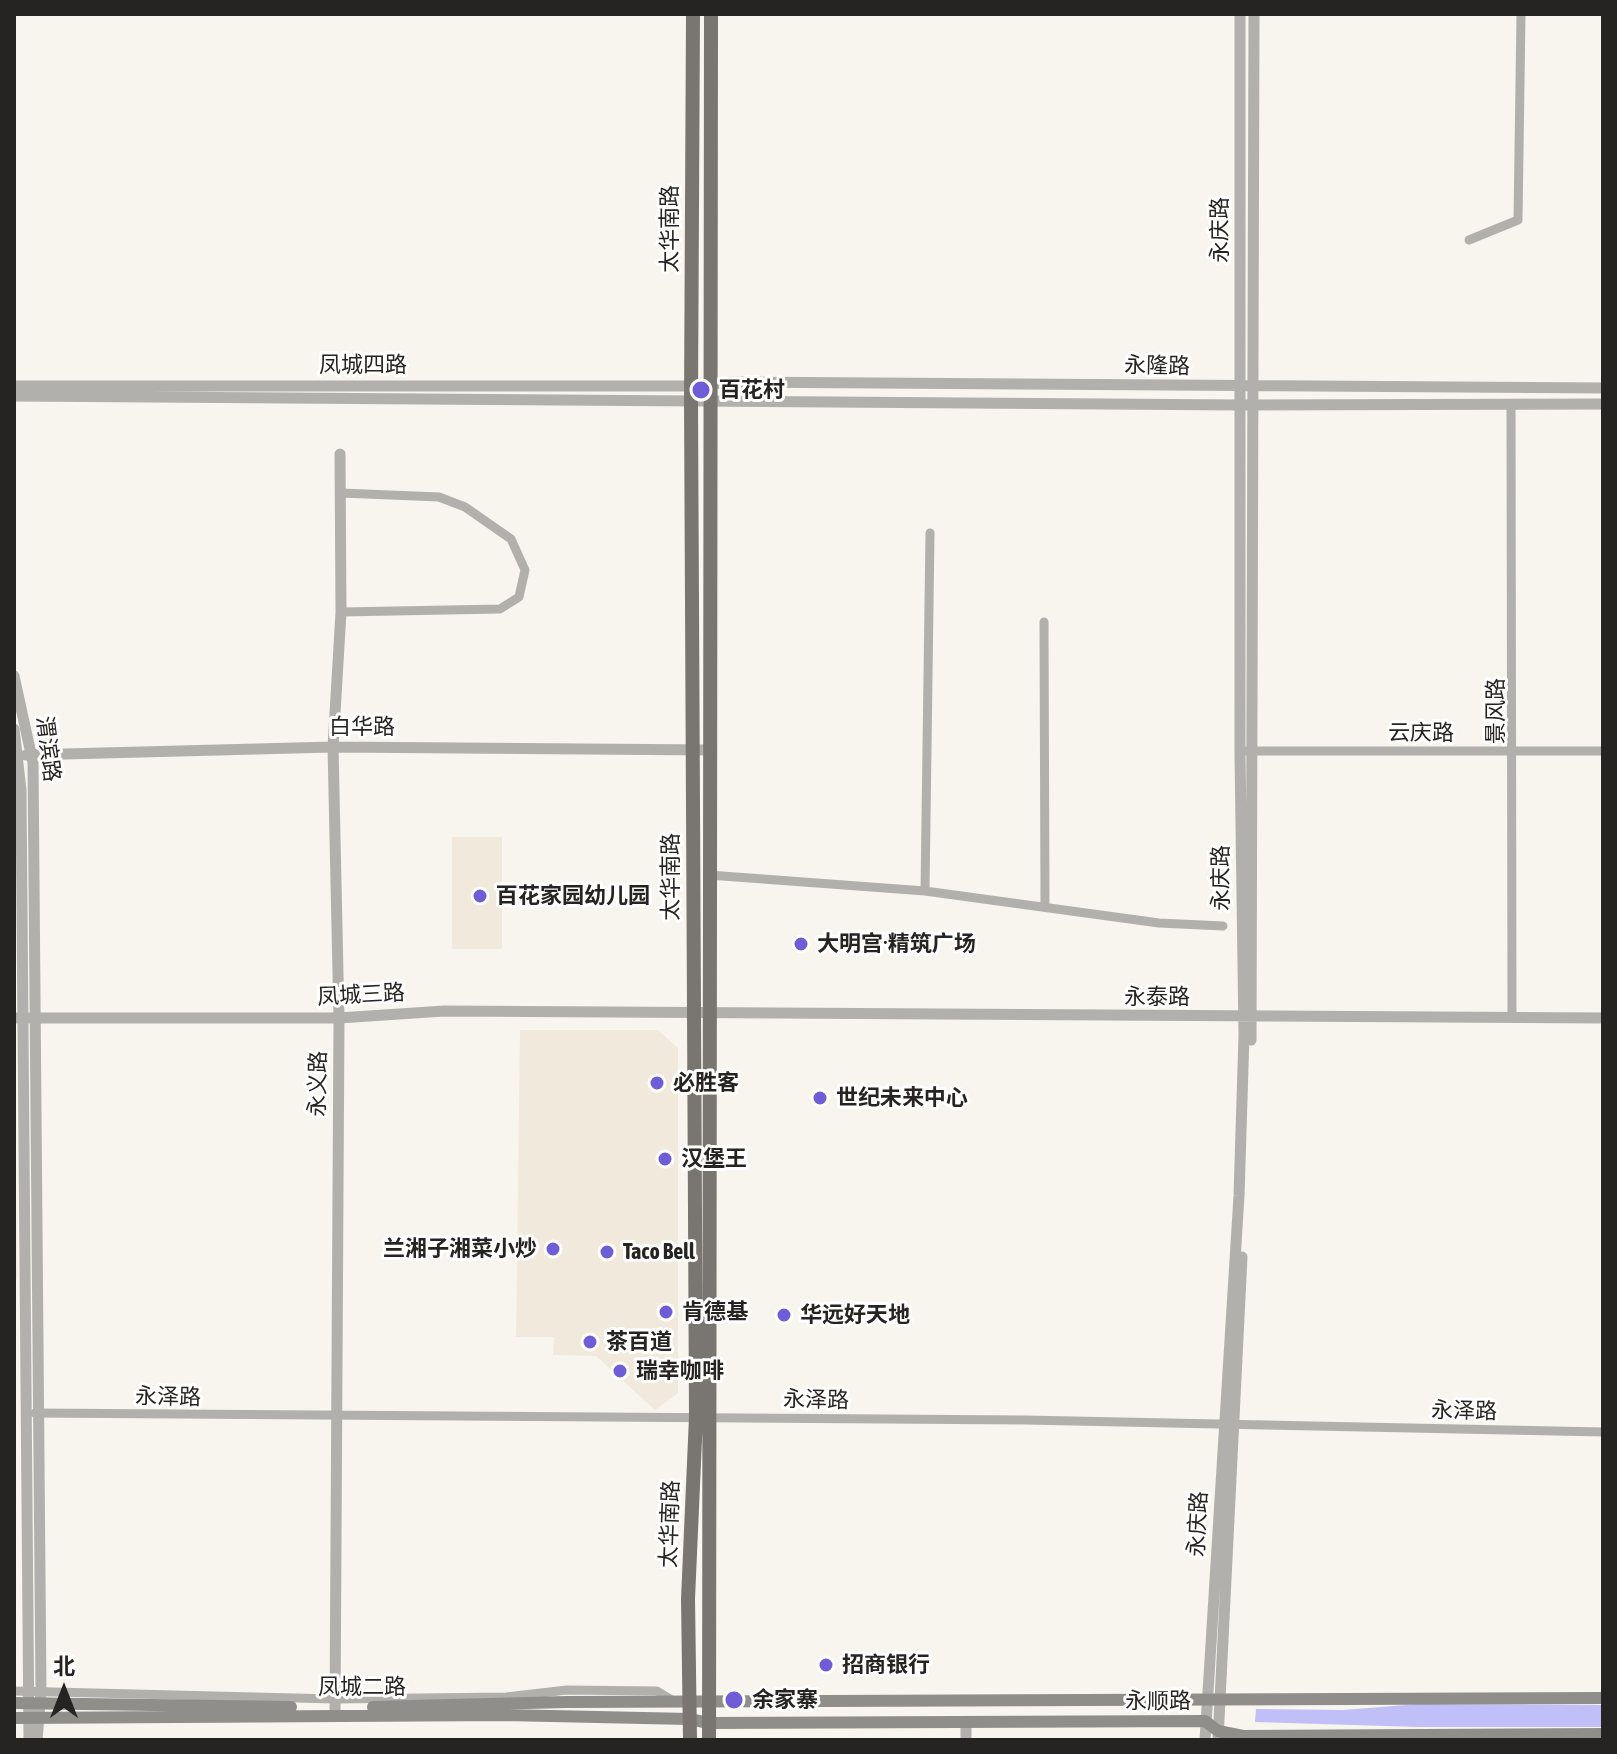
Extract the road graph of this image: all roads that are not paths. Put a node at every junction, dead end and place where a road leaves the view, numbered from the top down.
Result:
1 (693, 14) edge
2 (711, 14) edge
3 (1240, 14) edge
4 (1254, 14) edge
5 (1521, 14) edge
6 (1469, 240) dead end
7 (711, 383) junction
8 (14, 386) edge
9 (1240, 387) junction
10 (1253, 387) junction
11 (1603, 388) edge
12 (691, 393) junction
13 (14, 396) edge
14 (711, 400) junction
15 (1603, 404) edge
16 (1240, 405) junction
17 (1254, 405) junction
18 (1511, 405) junction
19 (340, 454) dead end
20 (341, 493) junction
21 (930, 533) dead end
22 (341, 612) junction
23 (1044, 622) dead end
24 (14, 676) edge
25 (14, 729) edge
26 (333, 747) junction
27 (693, 750) junction
28 (710, 750) junction
29 (1245, 751) junction
30 (1514, 751) junction
31 (1603, 751) edge
32 (16, 754) edge
33 (32, 755) junction
34 (709, 875) junction
35 (925, 891) junction
36 (1045, 907) junction
37 (1223, 926) dead end
38 (694, 1011) junction
39 (711, 1011) junction
40 (18, 1018) edge
41 (35, 1018) junction
42 (339, 1018) junction
43 (1247, 1018) junction
44 (1512, 1018) junction
45 (1603, 1018) edge
46 (14, 1309) edge
47 (33, 1309) junction
48 (33, 1413) junction
49 (334, 1417) junction
50 (703, 1417) junction
51 (1229, 1425) junction
52 (1603, 1432) edge
53 (14, 1691) edge
54 (35, 1697) junction
55 (1215, 1698) junction
56 (1603, 1698) edge
57 (14, 1703) edge
58 (710, 1703) junction
59 (335, 1707) junction
60 (686, 1709) junction
61 (14, 1718) edge
62 (33, 1718) junction
63 (1205, 1721) junction
64 (709, 1723) junction
65 (966, 1723) junction
66 (1603, 1734) edge
67 (1218, 1736) edge
68 (29, 1740) edge
69 (37, 1740) edge
70 (690, 1740) edge
71 (709, 1740) edge
72 (966, 1740) edge
73 (1205, 1740) edge

1 - 12 main road, 太华南路
2 - 7 main road, 太华南路
3 - 9 street, 永庆路
4 - 10 street, 永庆路
5 - 6 street
7 - 9 street, 永隆路
7 - 12 street, 凤城四路
7 - 14 main road, 太华南路
8 - 12 street, 凤城四路
9 - 10 street, 永隆路
9 - 16 street, 永庆路
10 - 11 street, 永隆路
10 - 17 street, 永庆路
12 - 13 street, 凤城四路
12 - 14 street, 凤城四路
12 - 27 main road, 太华南路
14 - 16 street, 永隆路
14 - 28 main road, 太华南路
15 - 18 street, 永隆路
16 - 17 street, 永隆路
16 - 29 street, 永庆路
17 - 18 street, 永隆路
17 - 29 street, 永庆路
18 - 30 street, 景风路
19 - 20 street, 永义路
20 - 22 street, 永义路
20 - 22 street
21 - 35 street
22 - 26 street, 永义路
23 - 36 street
24 - 33 street, 渭滨路
25 - 32 street, 渭滨路
26 - 27 street, 白华路
26 - 33 street, 白华路
26 - 42 street, 永义路
27 - 28 street, 白华路
27 - 38 main road, 太华南路
28 - 34 main road, 太华南路
29 - 30 street, 云庆路
29 - 43 street, 永庆路
30 - 31 street, 云庆路
30 - 44 street, 景风路
32 - 33 street, 白华路
32 - 40 street, 渭滨路
33 - 41 street, 渭滨路
34 - 35 street
34 - 39 main road, 太华南路
35 - 36 street
36 - 37 street
38 - 39 street, 凤城三路
38 - 42 street, 凤城三路
38 - 50 main road, 太华南路
39 - 43 street, 永泰路
39 - 50 main road, 太华南路
40 - 41 street, 凤城三路
40 - 47 street, 渭滨路
41 - 42 street, 凤城三路
41 - 47 street, 渭滨路
42 - 49 street, 永义路
43 - 44 street, 永泰路
43 - 51 street, 永庆路
44 - 45 street, 永泰路
46 - 47 street
47 - 48 street, 渭滨路
48 - 49 street, 永泽路
48 - 54 street, 渭滨路
49 - 50 street, 永泽路
49 - 59 street, 永义路
50 - 51 street, 永泽路
50 - 58 main road, 太华南路
50 - 60 main road, 太华南路
51 - 52 street, 永泽路
51 - 55 street, 永庆路
53 - 54 street
54 - 57 main road, 凤城二路
54 - 59 main road, 凤城二路
54 - 62 street, 渭滨路
55 - 56 main road, 永顺路
55 - 58 main road, 永顺路
55 - 63 street, 永庆路
55 - 67 street, 永庆路
58 - 60 main road, 凤城二路
58 - 64 main road, 太华南路
59 - 60 main road, 凤城二路
59 - 60 main road, 凤城二路
59 - 62 main road, 凤城二路
60 - 64 main road, 凤城二路
60 - 70 main road, 太华南路
61 - 62 main road, 凤城二路
62 - 68 street, 渭滨路
62 - 69 street, 渭滨路
63 - 65 main road, 永顺路
63 - 67 main road, 永顺路
63 - 73 street, 永庆路
64 - 65 main road, 永顺路
64 - 71 main road, 太华南路
65 - 72 street
66 - 67 main road, 永顺路

